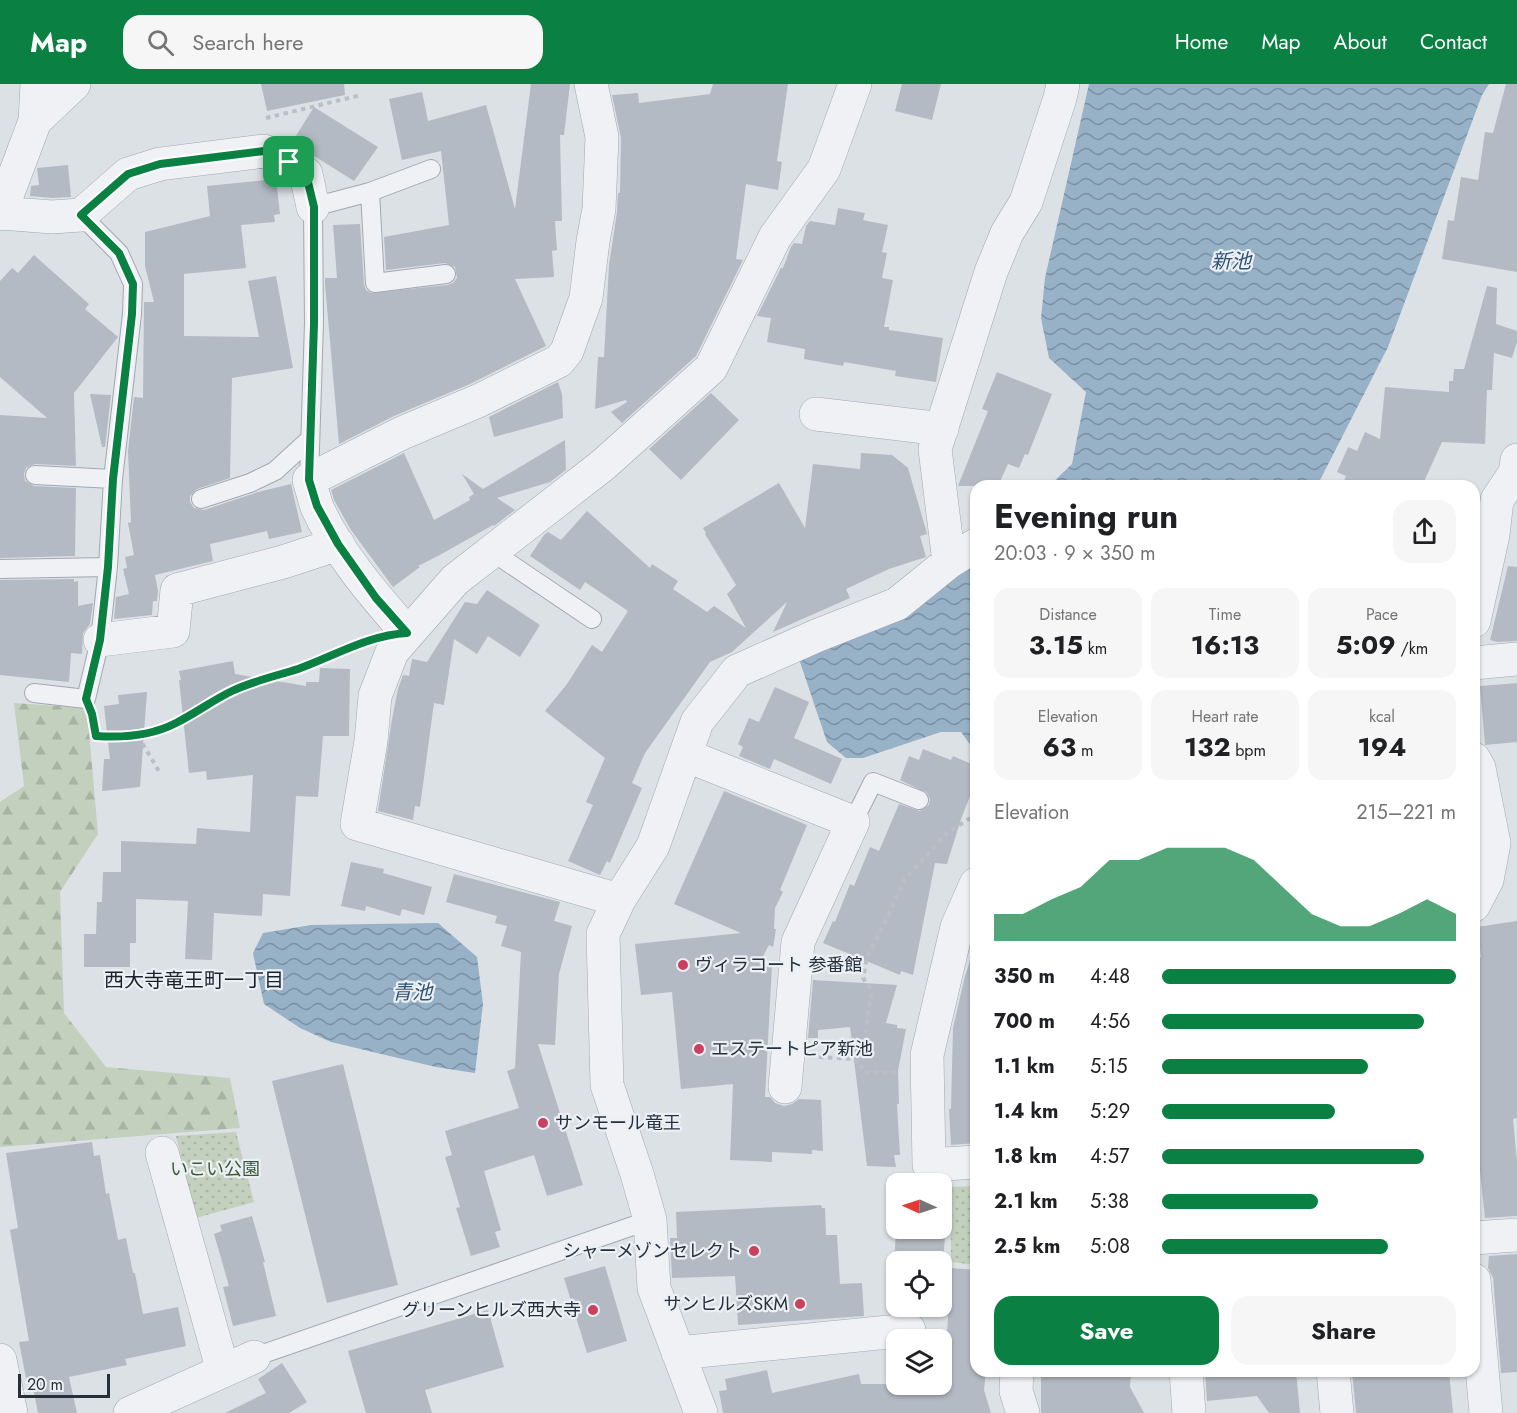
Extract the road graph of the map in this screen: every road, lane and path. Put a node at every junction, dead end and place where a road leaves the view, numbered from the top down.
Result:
1 (37, 84) edge
2 (74, 84) edge
3 (591, 84) edge
4 (855, 84) edge
5 (1063, 84) edge
6 (361, 95) dead end
7 (263, 118) dead end
8 (34, 121) junction
9 (431, 169) dead end
10 (370, 192) junction
11 (314, 207) junction
12 (0, 214) edge
13 (81, 215) junction
14 (446, 274) dead end
15 (816, 414) dead end
16 (942, 429) junction
17 (310, 439) junction
18 (1516, 469) edge
19 (35, 475) dead end
20 (113, 479) junction
21 (309, 480) junction
22 (201, 499) dead end
23 (1486, 500) edge
24 (338, 544) junction
25 (970, 549) edge
26 (491, 551) junction
27 (949, 562) junction
28 (108, 567) junction
29 (0, 568) edge
30 (1480, 594) edge
31 (592, 619) dead end
32 (407, 633) junction
33 (100, 640) junction
34 (1517, 659) edge
35 (1480, 662) edge
36 (34, 693) dead end
37 (86, 699) junction
38 (138, 736) junction
39 (685, 755) junction
40 (160, 773) dead end
41 (1480, 774) edge
42 (919, 800) dead end
43 (970, 817) edge
44 (853, 822) junction
45 (1493, 886) edge
46 (970, 898) edge
47 (619, 900) junction
48 (788, 1055) junction
49 (861, 1066) junction
50 (927, 1073) junction
51 (785, 1087) dead end
52 (162, 1153) dead end
53 (970, 1162) edge
54 (650, 1220) junction
55 (1517, 1235) edge
56 (1480, 1238) edge
57 (886, 1332) edge
58 (1480, 1346) edge
59 (678, 1353) junction
60 (254, 1357) joint
61 (0, 1360) edge
62 (223, 1371) junction
63 (1017, 1377) edge
64 (1186, 1377) edge
65 (1334, 1377) edge
66 (11, 1413) edge
67 (130, 1413) edge
68 (700, 1413) edge
69 (1023, 1413) edge
70 (1189, 1413) edge
71 (1337, 1413) edge
72 (1486, 1413) edge

1 - 8 street
2 - 8 street
3 - 21 street
4 - 26 street
5 - 16 street
6 - 7 path
8 - 12 street
9 - 10 lane
10 - 11 lane
10 - 14 lane
11 - 13 street
11 - 17 lane
12 - 13 street
13 - 20 lane
15 - 16 street
16 - 27 street
17 - 21 lane
17 - 22 lane
18 - 23 street
19 - 20 lane
20 - 28 lane
21 - 24 street
23 - 30 street
24 - 32 street
24 - 33 street
25 - 27 street
26 - 31 lane
26 - 32 street
27 - 39 street
28 - 29 lane
28 - 33 lane
32 - 38 path
32 - 47 street
33 - 37 lane
34 - 35 street
36 - 37 lane
37 - 38 path
38 - 40 path
39 - 44 street
39 - 47 street
41 - 45 street
42 - 44 lane
43 - 49 path
44 - 48 street
46 - 50 street
47 - 54 street
48 - 49 path
48 - 51 street
49 - 50 path
50 - 53 street
52 - 62 street
54 - 59 street
54 - 60 lane
55 - 56 street
57 - 59 street
58 - 72 street
59 - 68 street
60 - 62 street
61 - 66 street
62 - 67 street
63 - 69 street
64 - 70 street
65 - 71 street

